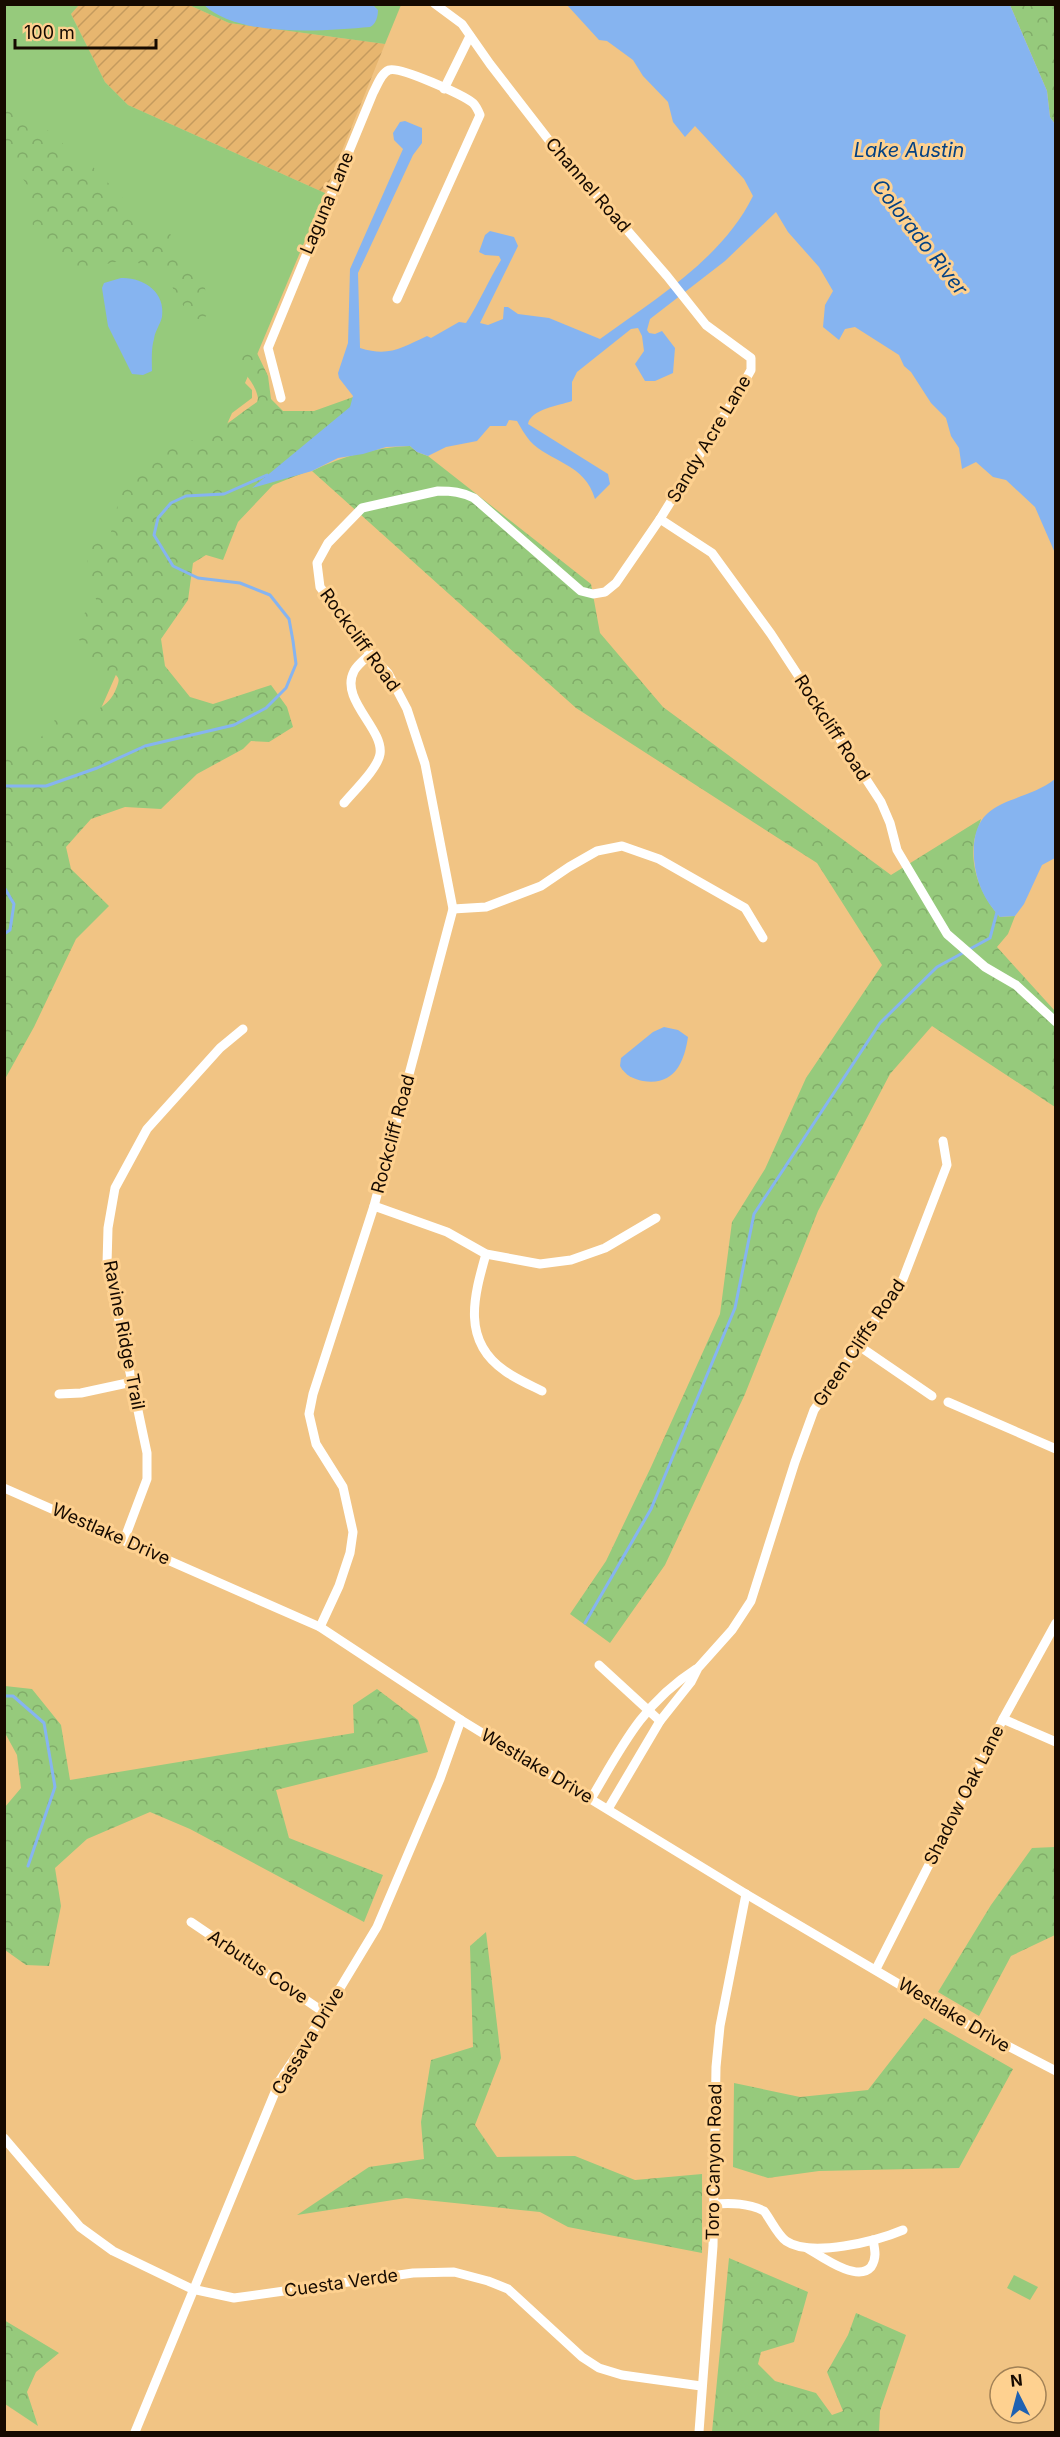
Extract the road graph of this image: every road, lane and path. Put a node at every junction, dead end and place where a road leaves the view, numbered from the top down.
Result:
1 (435, 4) edge
2 (470, 36) junction
3 (444, 89) junction
4 (397, 299) dead end
5 (751, 358) joint
6 (281, 398) dead end
7 (660, 519) junction
8 (370, 654) junction
9 (345, 803) dead end
10 (453, 909) junction
11 (763, 939) dead end
12 (1056, 1022) edge
13 (243, 1029) dead end
14 (943, 1141) dead end
15 (374, 1206) junction
16 (656, 1218) dead end
17 (486, 1254) junction
18 (859, 1346) junction
19 (132, 1382) junction
20 (542, 1391) dead end
21 (59, 1394) dead end
22 (932, 1396) dead end
23 (948, 1402) dead end
24 (1056, 1449) edge
25 (4, 1488) edge
26 (124, 1540) junction
27 (1056, 1623) edge
28 (320, 1627) junction
29 (599, 1665) dead end
30 (698, 1668) junction
31 (648, 1710) junction
32 (1003, 1719) junction
33 (461, 1720) junction
34 (660, 1721) junction
35 (1056, 1742) edge
36 (591, 1798) junction
37 (608, 1809) junction
38 (746, 1894) junction
39 (191, 1922) dead end
40 (876, 1969) junction
41 (325, 2013) junction
42 (1056, 2071) edge
43 (4, 2139) edge
44 (714, 2204) junction
45 (903, 2230) dead end
46 (873, 2240) junction
47 (807, 2248) junction
48 (192, 2289) junction
49 (701, 2386) junction
50 (135, 2433) edge
51 (699, 2433) edge

1 - 2 street, Channel Road
2 - 3 street
2 - 5 street, Channel Road
3 - 4 street, Laguna Lane
3 - 6 street, Laguna Lane
5 - 7 street, Sandy Acre Lane
7 - 8 street, Rockcliff Road
7 - 12 street, Rockcliff Road
8 - 9 street
8 - 10 street, Rockcliff Road
10 - 11 street
10 - 15 street, Rockcliff Road
13 - 19 street, Ravine Ridge Trail
14 - 18 street, Green Cliffs Road
15 - 17 street
15 - 28 street, Rockcliff Road
16 - 17 street
17 - 20 street
18 - 22 street
18 - 30 street, Green Cliffs Road
19 - 21 street
19 - 26 street, Ravine Ridge Trail
23 - 24 street
25 - 26 street, Westlake Drive
26 - 28 street, Westlake Drive
27 - 32 street, Shadow Oak Lane
28 - 33 street, Westlake Drive
29 - 31 street
30 - 31 street, Green Cliffs Road
30 - 34 street, Green Cliffs Road
31 - 34 street
31 - 36 street, Green Cliffs Road
32 - 35 street
32 - 40 street, Shadow Oak Lane
33 - 36 street, Westlake Drive
33 - 41 street, Cassava Drive
34 - 37 street, Green Cliffs Road
36 - 37 street, Westlake Drive
37 - 38 street, Westlake Drive
38 - 40 street, Westlake Drive
38 - 44 street, Toro Canyon Road
39 - 41 street, Arbutus Cove
40 - 42 street, Westlake Drive
41 - 48 street, Cassava Drive
43 - 48 street, Cuesta Verde
44 - 47 street
44 - 49 street, Toro Canyon Road
45 - 46 street
46 - 47 street
46 - 47 street
48 - 49 street, Cuesta Verde
48 - 50 street, Cassava Drive
49 - 51 street, Toro Canyon Road

